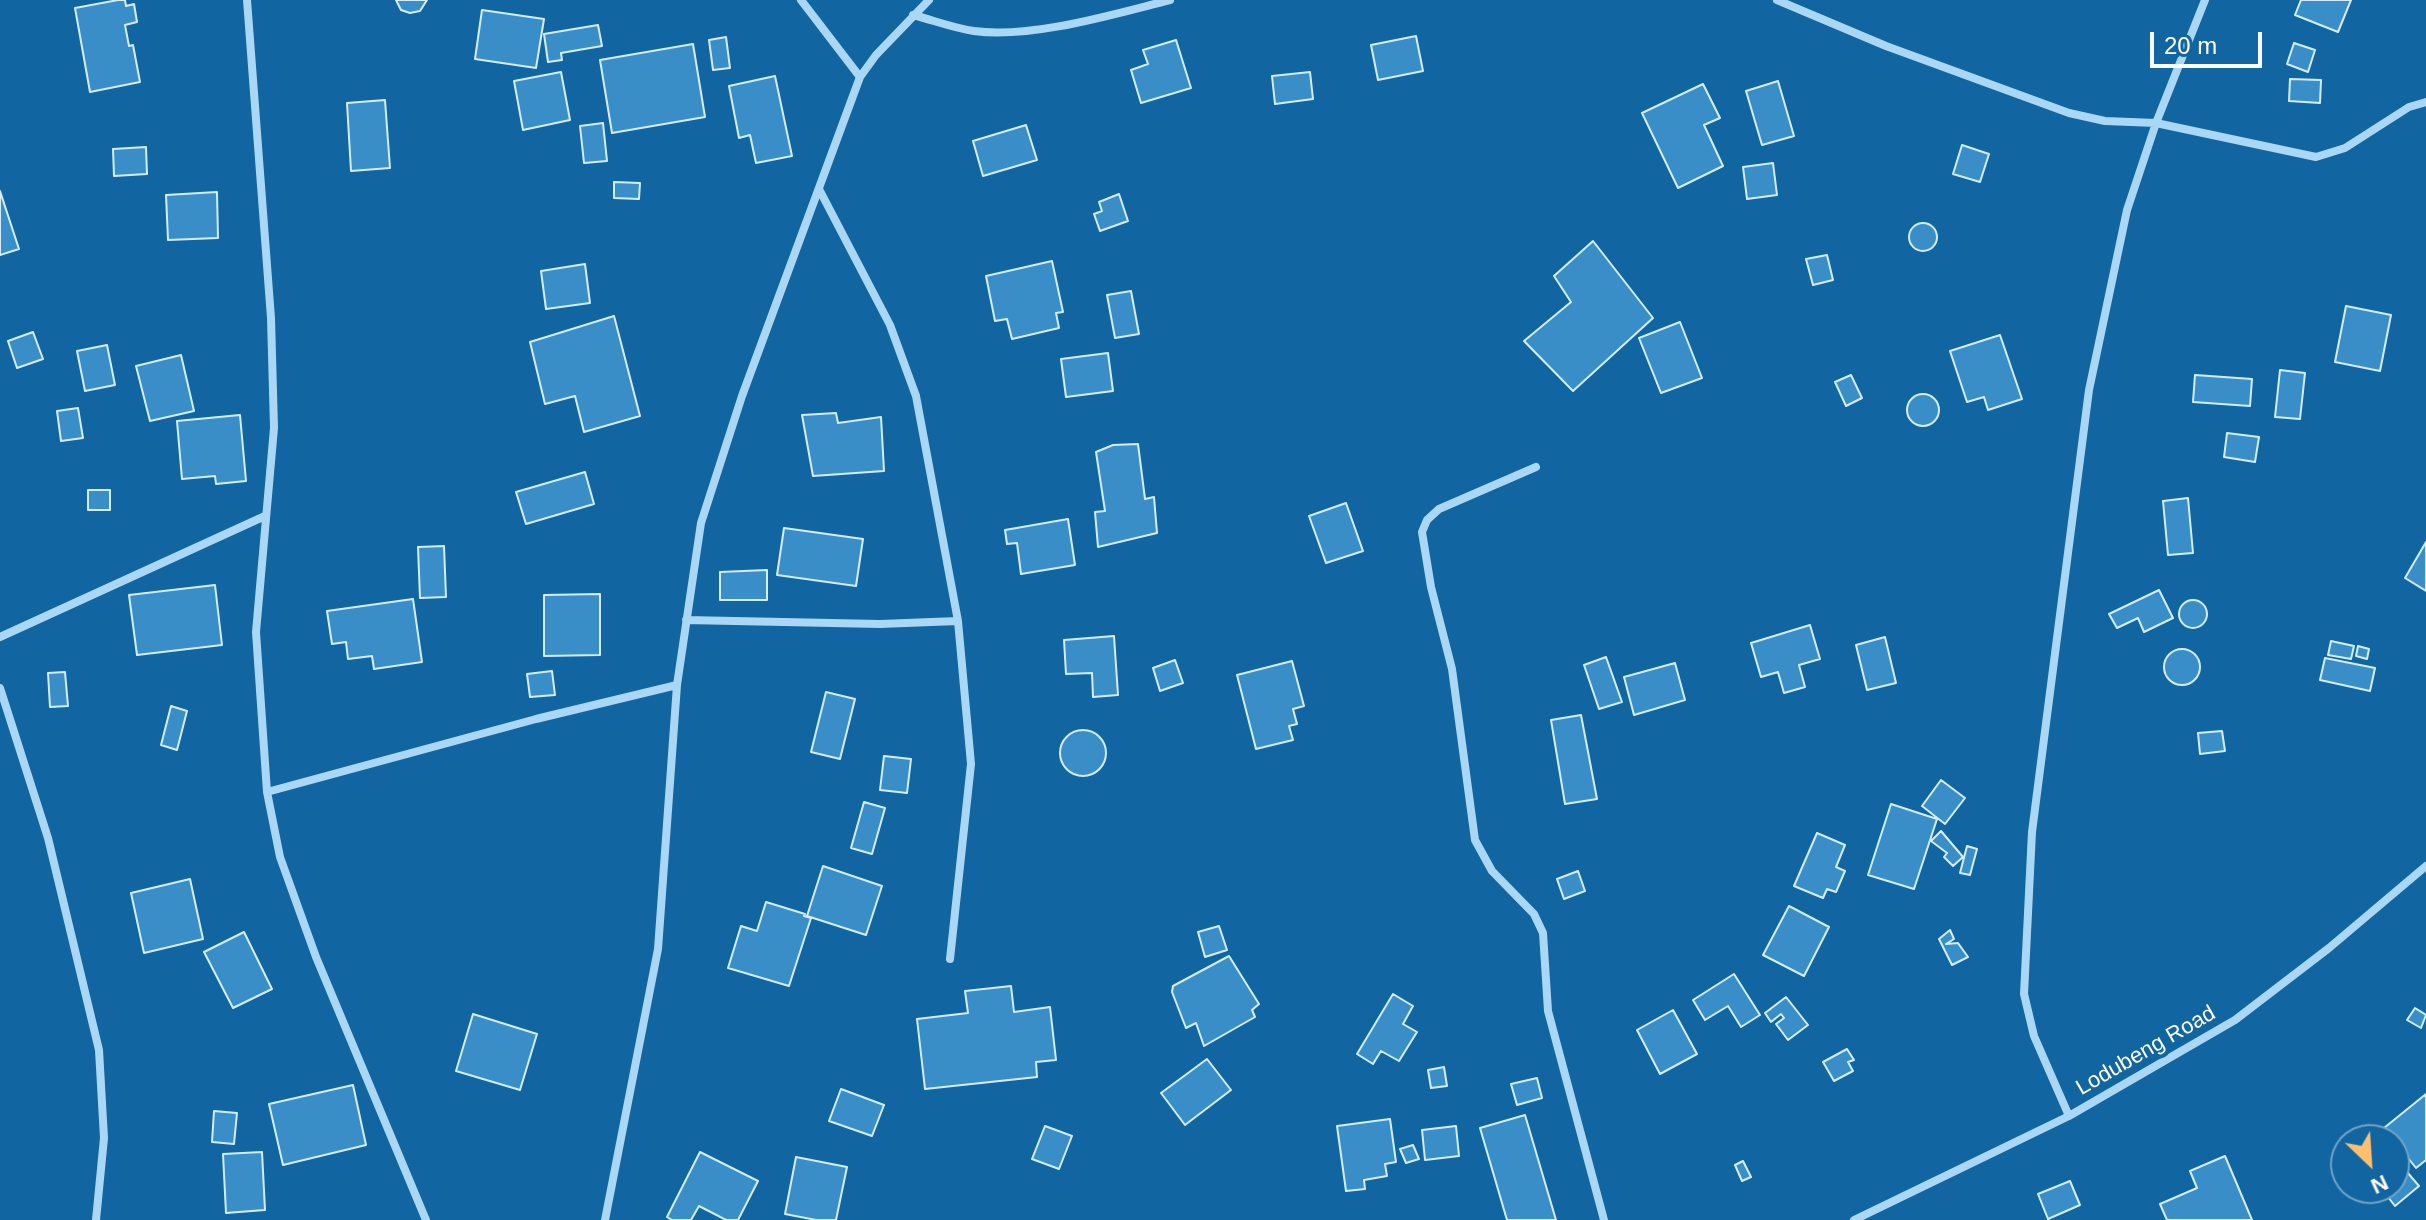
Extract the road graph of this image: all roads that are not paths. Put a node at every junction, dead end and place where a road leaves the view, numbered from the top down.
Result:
1 (247, 0) edge
2 (801, 0) edge
3 (929, 0) edge
4 (1170, 0) edge
5 (1777, 0) edge
6 (2205, 0) edge
7 (913, 15) junction
8 (860, 77) junction
9 (2426, 102) edge
10 (2156, 123) junction
11 (819, 189) junction
12 (1536, 467) dead end
13 (265, 516) junction
14 (686, 620) junction
15 (958, 621) junction
16 (0, 637) edge
17 (677, 685) junction
18 (0, 688) edge
19 (267, 792) junction
20 (2426, 866) edge
21 (950, 959) dead end
22 (2069, 1116) junction
23 (96, 1220) edge
24 (426, 1220) edge
25 (605, 1220) edge
26 (1604, 1220) edge
27 (1854, 1220) edge

1 - 13 street
2 - 8 street
3 - 7 street
4 - 7 street
5 - 10 street
6 - 10 street
7 - 8 street
8 - 11 street
9 - 10 street
10 - 22 street
11 - 14 street
11 - 15 street
12 - 26 street
13 - 16 street
13 - 19 street
14 - 15 street
14 - 17 street
15 - 21 street
17 - 19 street
17 - 25 street
18 - 23 street
19 - 24 street
20 - 22 street, Lodubeng Road
22 - 27 street, Lodubeng Road

